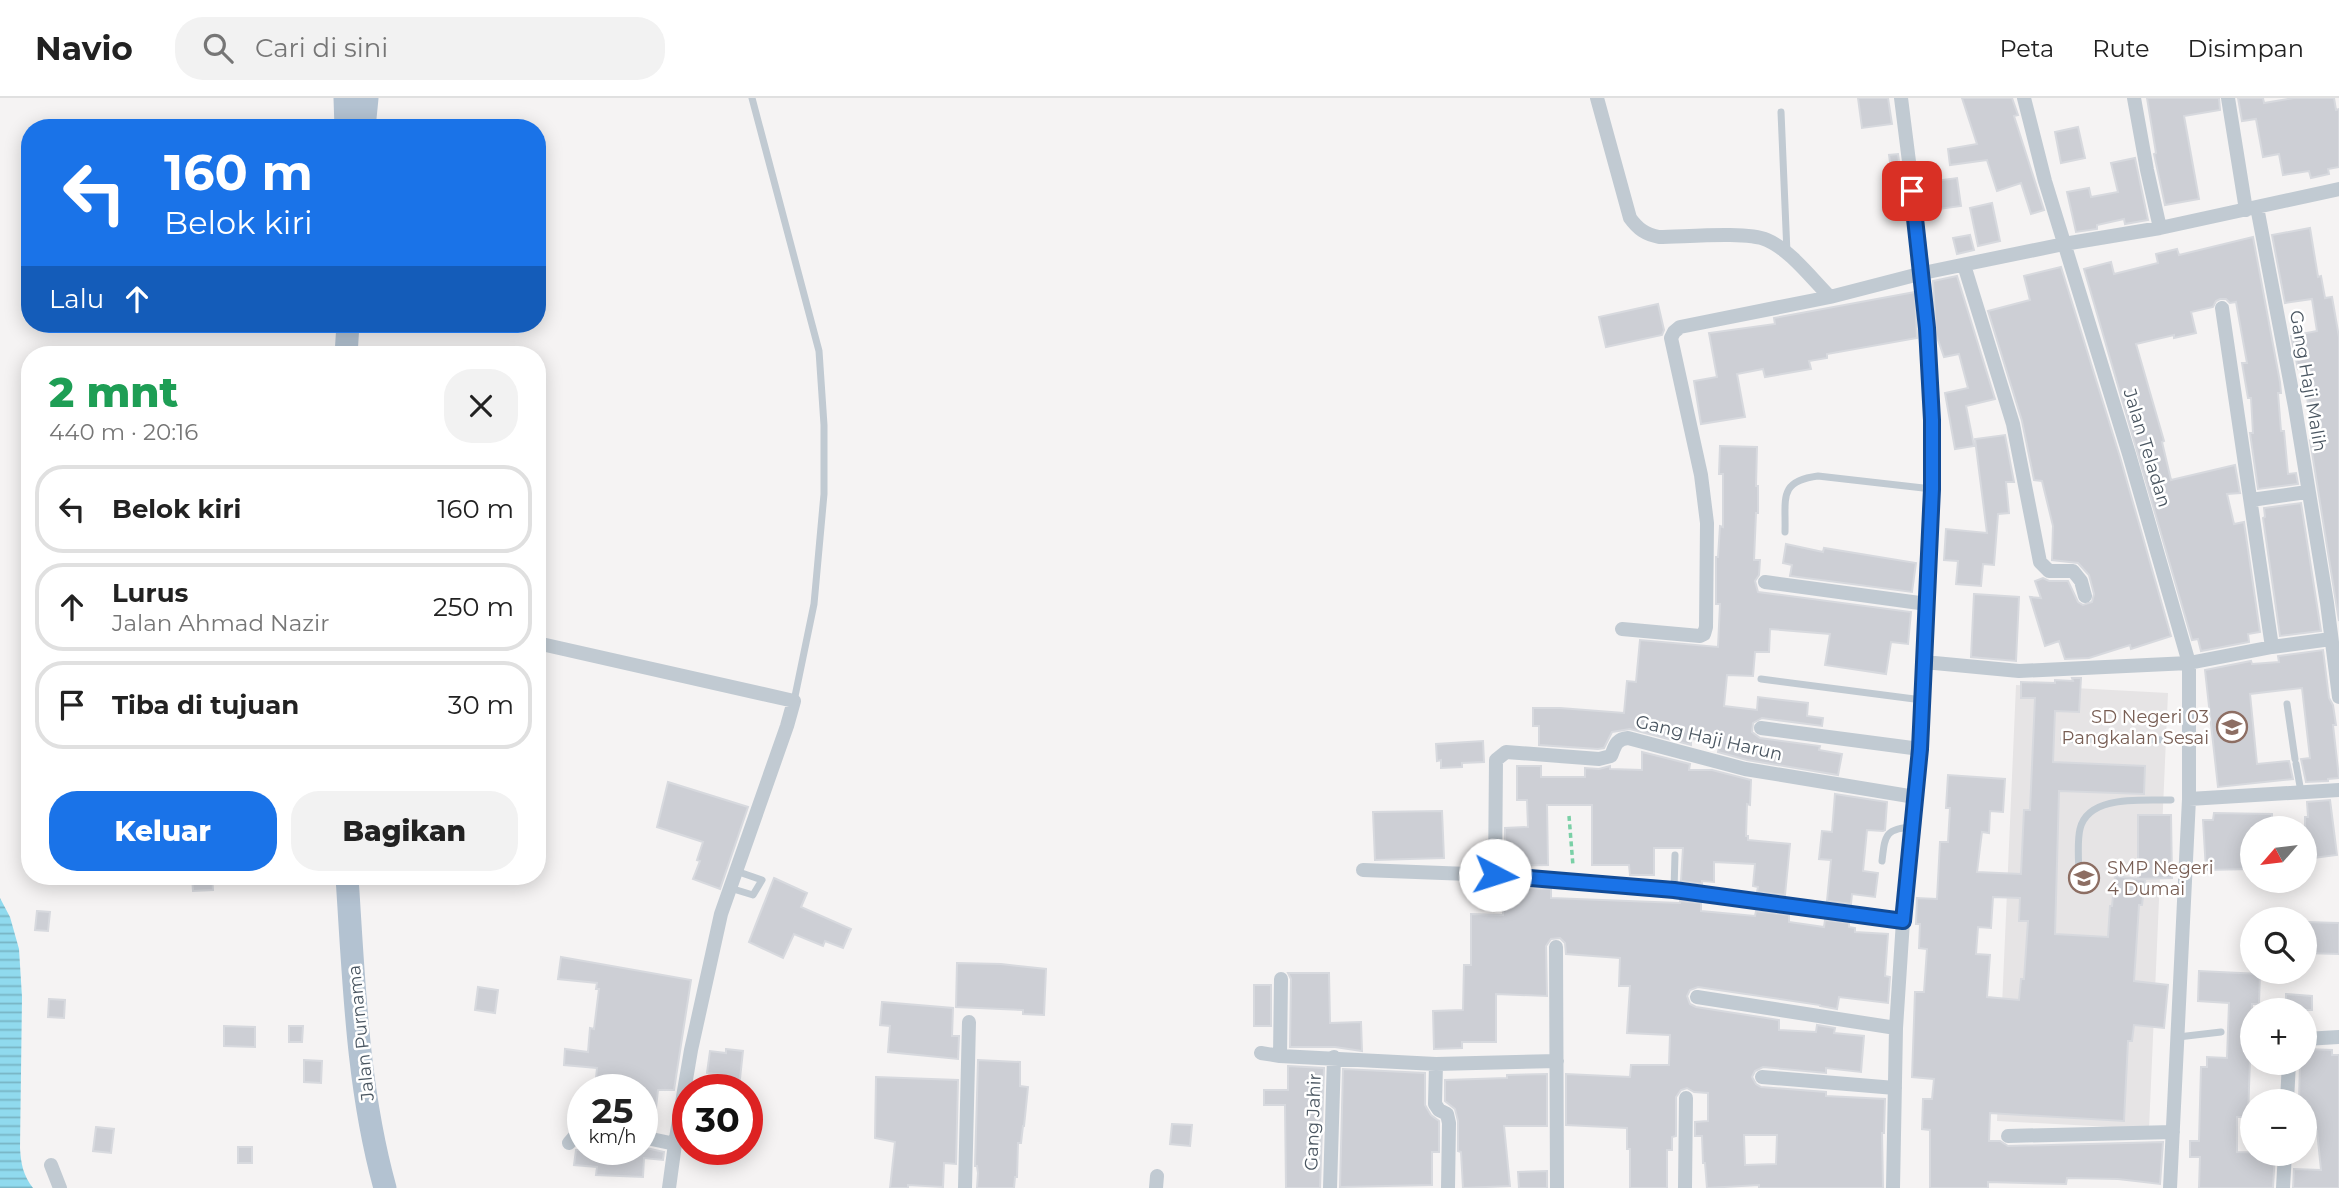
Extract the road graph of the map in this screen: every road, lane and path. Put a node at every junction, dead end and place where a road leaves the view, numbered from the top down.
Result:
1 (345, 98) edge
2 (367, 98) edge
3 (752, 98) edge
4 (1597, 98) edge
5 (1901, 98) edge
6 (2024, 98) edge
7 (2134, 98) edge
8 (2228, 98) edge
9 (1781, 112) dead end
10 (346, 119) edge
11 (365, 119) edge
12 (2339, 190) edge
13 (2251, 209) junction
14 (2160, 228) junction
15 (2064, 244) junction
16 (1787, 254) junction
17 (1964, 265) junction
18 (1923, 273) junction
19 (1830, 297) junction
20 (2222, 308) dead end
21 (1932, 489) junction
22 (2307, 492) junction
23 (2251, 500) junction
24 (1785, 532) dead end
25 (1765, 582) dead end
26 (2085, 596) dead end
27 (2333, 601) edge
28 (1927, 604) junction
29 (1622, 629) dead end
30 (2331, 639) junction
31 (546, 645) edge
32 (2272, 647) junction
33 (1924, 662) junction
34 (2189, 663) junction
35 (1760, 679) dead end
36 (2339, 697) edge
37 (794, 701) junction
38 (1923, 701) junction
39 (2287, 704) dead end
40 (1761, 728) dead end
41 (2064, 739) dead end
42 (2189, 740) junction
43 (1920, 749) junction
44 (2338, 790) edge
45 (2301, 792) junction
46 (1915, 797) junction
47 (2180, 800) junction
48 (2339, 807) edge
49 (1569, 816) dead end
50 (1914, 827) junction
51 (1675, 855) dead end
52 (1882, 861) dead end
53 (1363, 870) dead end
54 (736, 871) junction
55 (1495, 875) junction
56 (1574, 882) junction
57 (348, 885) edge
58 (730, 888) junction
59 (2080, 889) dead end
60 (1674, 890) junction
61 (1903, 921) junction
62 (1556, 947) dead end
63 (1281, 979) dead end
64 (1698, 998) dead end
65 (969, 1022) dead end
66 (1896, 1028) junction
67 (2221, 1032) dead end
68 (2178, 1037) junction
69 (2339, 1037) edge
70 (2317, 1038) edge
71 (1261, 1053) dead end
72 (1280, 1056) junction
73 (1334, 1057) junction
74 (1557, 1061) junction
75 (1436, 1064) junction
76 (687, 1074) edge
77 (1762, 1077) dead end
78 (1895, 1088) junction
79 (1686, 1098) dead end
80 (2173, 1132) junction
81 (2008, 1136) dead end
82 (672, 1162) edge
83 (51, 1165) dead end
84 (2284, 1166) edge
85 (60, 1188) edge
86 (385, 1188) edge
87 (669, 1188) edge
88 (965, 1188) edge
89 (1330, 1188) edge
90 (1448, 1188) edge
91 (1557, 1188) edge
92 (1685, 1188) edge
93 (1893, 1188) edge
94 (2170, 1188) edge
95 (2283, 1188) edge

1 - 10 main road
2 - 11 main road
3 - 37 lane
4 - 16 street
5 - 18 street
6 - 15 street, Jalan Teladan
7 - 14 street
8 - 13 street, Gang Haji Malih
9 - 16 lane
12 - 13 street
13 - 14 street
13 - 22 street, Gang Haji Malih
14 - 15 street
15 - 17 street
15 - 34 street, Jalan Teladan
16 - 19 street
17 - 18 street
17 - 26 street
18 - 19 street
18 - 21 street
19 - 29 street
20 - 23 street
21 - 24 lane
21 - 28 street
22 - 23 street
22 - 27 street, Gang Haji Malih
23 - 32 street
25 - 28 street
27 - 30 street, Gang Haji Malih
28 - 33 street
30 - 32 street
30 - 36 street, Gang Haji Malih
31 - 37 street
32 - 34 street
33 - 34 street
33 - 38 street
34 - 42 street, Jalan Teladan
35 - 38 lane
37 - 54 street
38 - 43 street
39 - 45 lane
40 - 43 street
41 - 42 lane
42 - 47 street, Jalan Teladan
43 - 46 street
44 - 45 street
44 - 48 street
45 - 47 street
46 - 50 street
46 - 55 street, Gang Haji Harun
47 - 59 lane
47 - 68 street, Jalan Teladan
49 - 56 path
50 - 52 lane
50 - 61 street
51 - 60 lane
53 - 55 street
54 - 58 street
54 - 58 lane
55 - 56 street
56 - 60 street
57 - 86 main road, Jalan Purnama
58 - 76 street
60 - 61 street
61 - 66 street
62 - 74 street
63 - 72 street
64 - 66 street
65 - 88 street
66 - 78 street
67 - 68 lane
68 - 80 street, Jalan Teladan
69 - 70 street
71 - 72 street
72 - 73 street
73 - 75 street
73 - 89 street, Gang Jahir
74 - 75 street
74 - 91 street
75 - 90 street
77 - 78 street
78 - 93 street
79 - 92 street
80 - 81 street
80 - 94 street, Jalan Teladan
82 - 87 street
83 - 85 street
84 - 95 street

